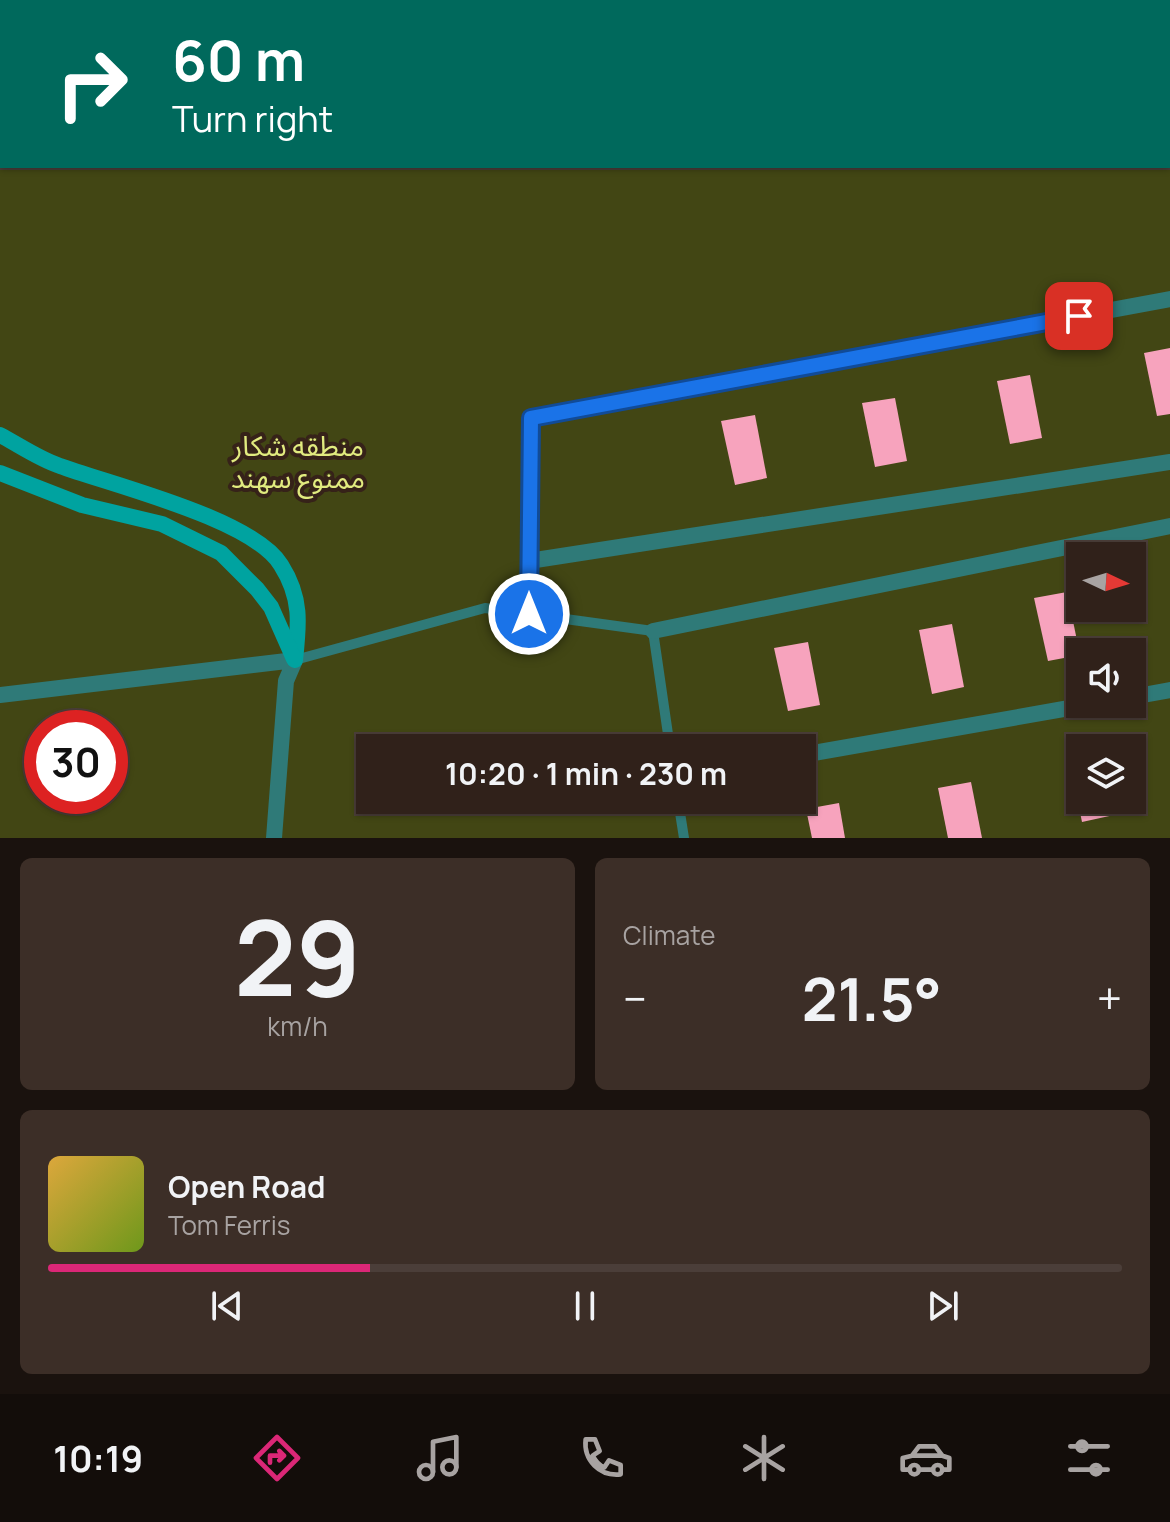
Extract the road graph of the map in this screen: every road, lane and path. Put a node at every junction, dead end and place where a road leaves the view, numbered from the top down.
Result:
1 (1170, 299) edge
2 (0, 435) edge
3 (1170, 462) edge
4 (0, 473) edge
5 (1170, 526) edge
6 (529, 561) junction
7 (529, 614) junction
8 (653, 631) junction
9 (295, 660) junction
10 (1170, 690) edge
11 (1146, 694) edge
12 (0, 695) edge
13 (1066, 709) edge
14 (668, 734) edge
15 (816, 753) edge
16 (680, 814) edge
17 (274, 838) edge
18 (684, 838) edge

1 - 6 street
2 - 9 street
3 - 6 street
4 - 9 street
5 - 8 street
6 - 7 street
7 - 8 lane
7 - 9 lane
8 - 14 lane
9 - 12 street
9 - 17 street
10 - 11 street
13 - 15 street
16 - 18 lane

